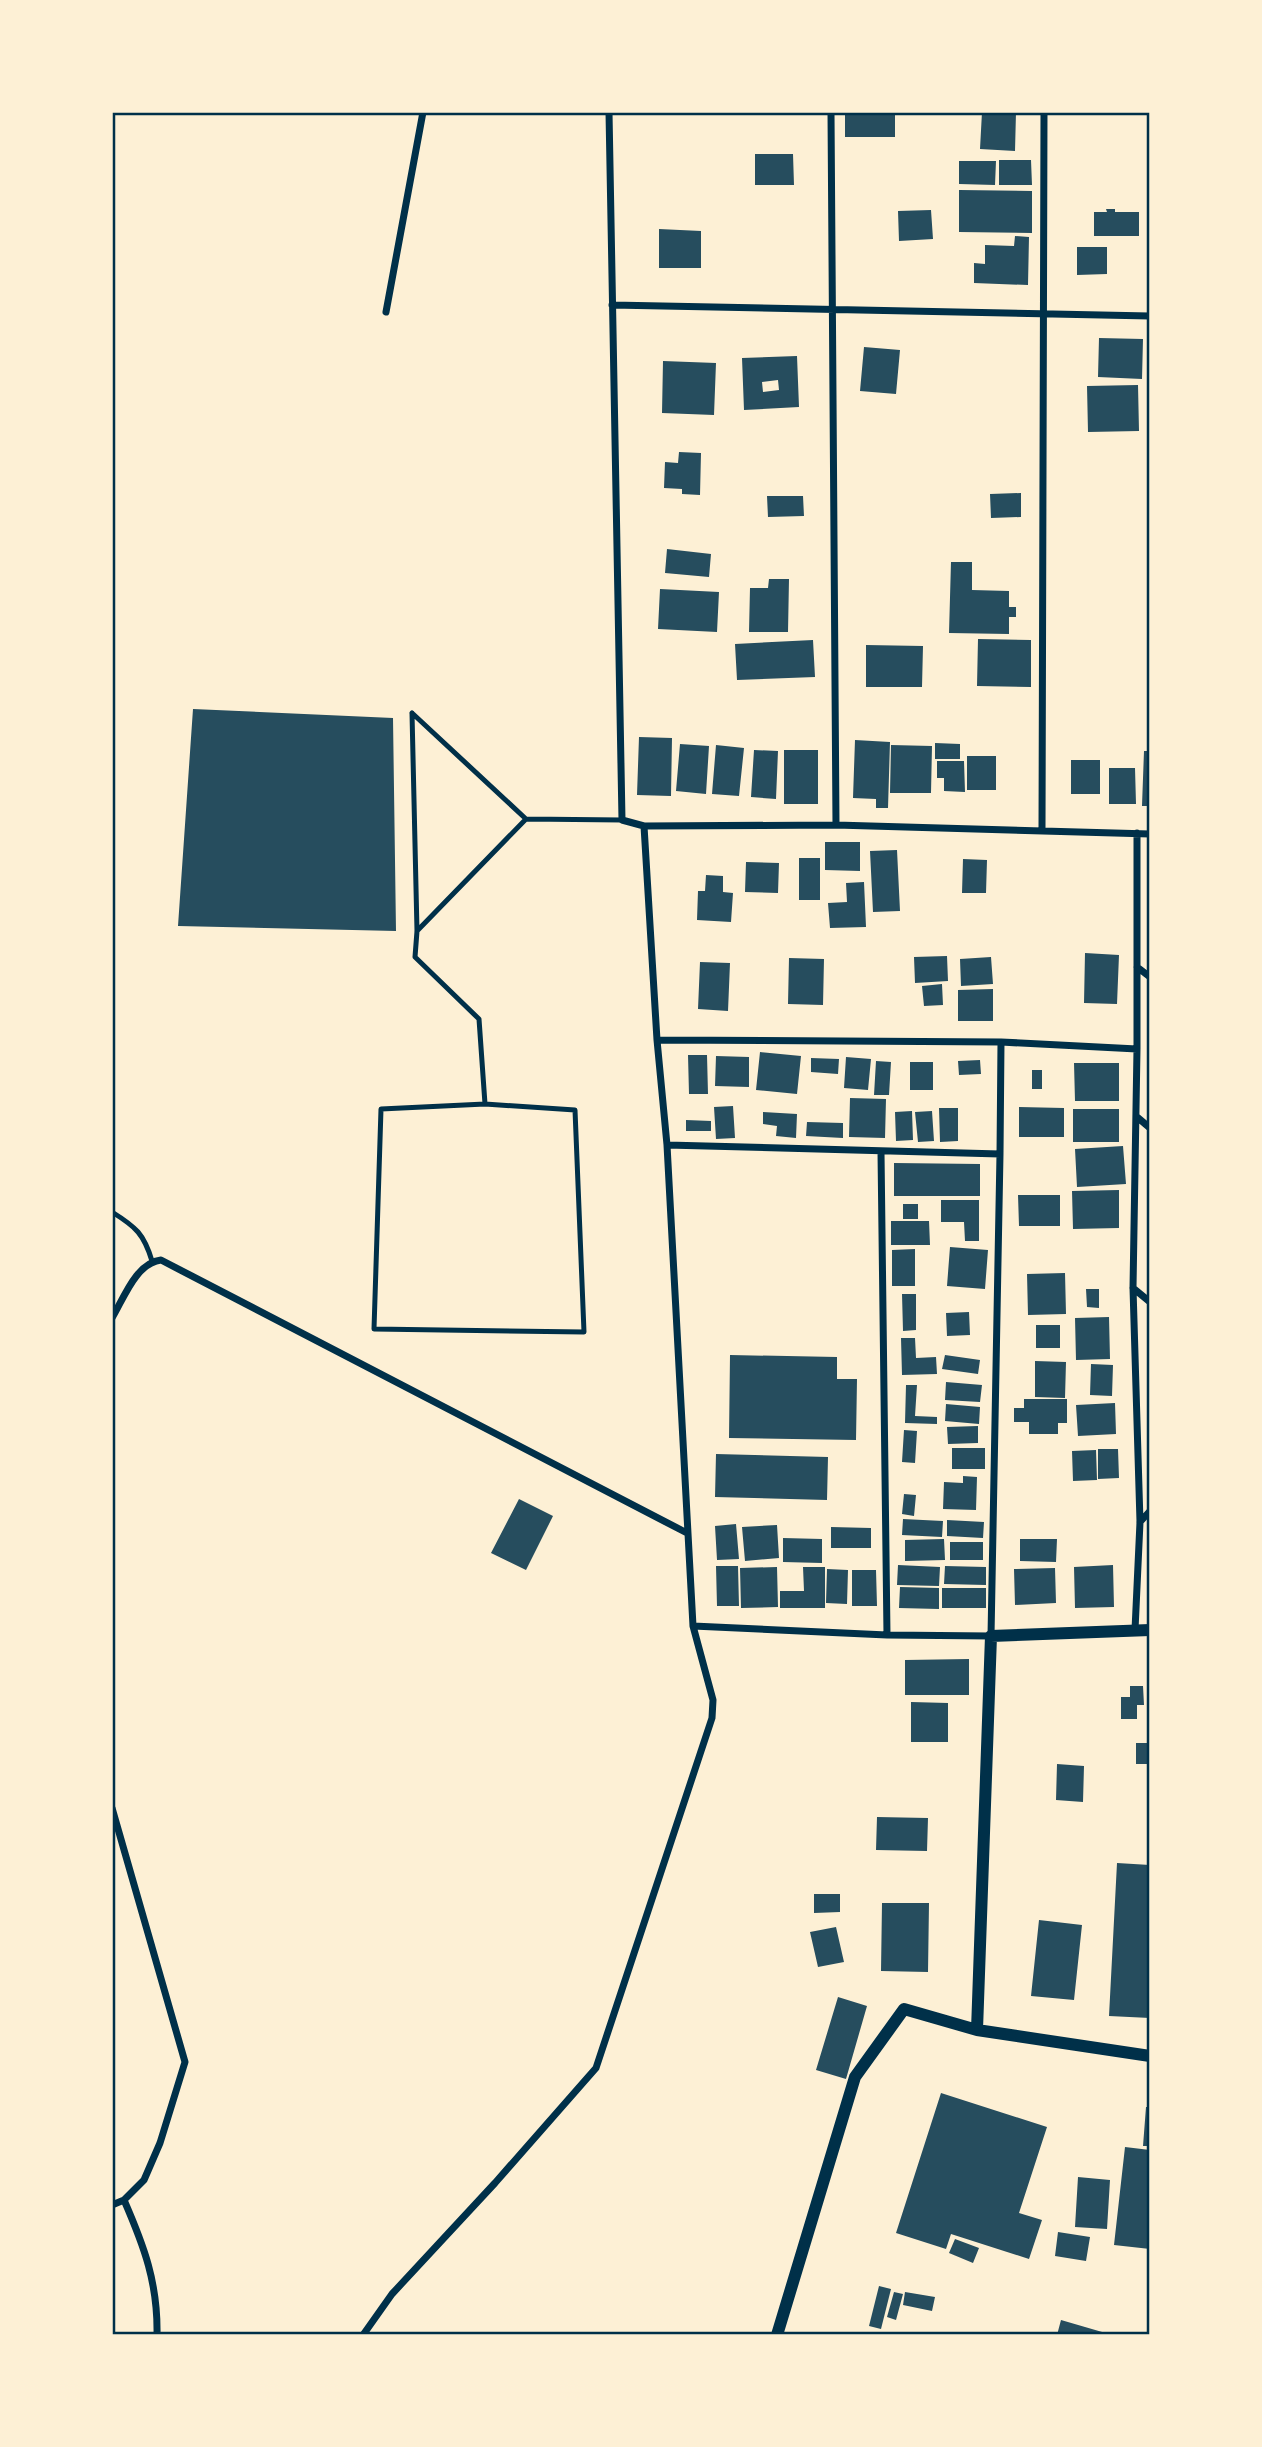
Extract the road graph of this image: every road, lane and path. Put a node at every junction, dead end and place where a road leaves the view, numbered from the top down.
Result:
1 (423, 112) edge
2 (609, 112) edge
3 (831, 112) edge
4 (1044, 112) edge
5 (612, 304) junction
6 (832, 309) junction
7 (386, 312) dead end
8 (1043, 313) junction
9 (1150, 316) edge
10 (526, 819) junction
11 (622, 820) junction
12 (836, 825) junction
13 (644, 826) junction
14 (1042, 831) junction
15 (1137, 833) junction
16 (1150, 834) edge
17 (416, 931) junction
18 (1137, 967) junction
19 (1150, 977) edge
20 (657, 1040) junction
21 (1001, 1042) junction
22 (1136, 1049) junction
23 (485, 1104) junction
24 (1137, 1117) junction
25 (1150, 1128) edge
26 (667, 1145) junction
27 (881, 1152) junction
28 (1000, 1154) junction
29 (112, 1212) edge
30 (152, 1261) junction
31 (1133, 1288) junction
32 (1150, 1302) edge
33 (112, 1318) edge
34 (1150, 1511) edge
35 (1140, 1522) junction
36 (687, 1533) junction
37 (692, 1626) junction
38 (1135, 1630) junction
39 (1150, 1630) edge
40 (887, 1635) junction
41 (991, 1636) junction
42 (112, 1808) edge
43 (977, 2030) junction
44 (1150, 2056) edge
45 (124, 2200) junction
46 (112, 2205) edge
47 (157, 2335) edge
48 (363, 2335) edge
49 (776, 2335) edge

1 - 7 street
2 - 5 street
3 - 6 street
4 - 8 street
5 - 6 street
5 - 11 street
6 - 8 street
6 - 12 street
8 - 9 street
8 - 14 street
10 - 11 lane
10 - 17 lane
10 - 17 lane
11 - 13 street
12 - 13 street
12 - 14 street
13 - 20 street
14 - 15 street
15 - 16 street
15 - 18 street
17 - 23 lane
18 - 19 street
18 - 22 street
20 - 21 street
20 - 26 street
21 - 22 street
21 - 28 street
22 - 24 street
23 - 23 lane
24 - 25 street
24 - 31 street
26 - 27 street
26 - 36 street
27 - 28 street
27 - 40 street
28 - 41 street
29 - 30 lane
30 - 33 street
30 - 36 street
31 - 32 street
31 - 35 street
34 - 35 street
35 - 38 street
36 - 37 street
37 - 40 street
37 - 48 street
38 - 39 street
38 - 41 street
40 - 41 street
41 - 43 street
42 - 45 street
43 - 44 street
43 - 49 street
45 - 46 street
45 - 47 street

